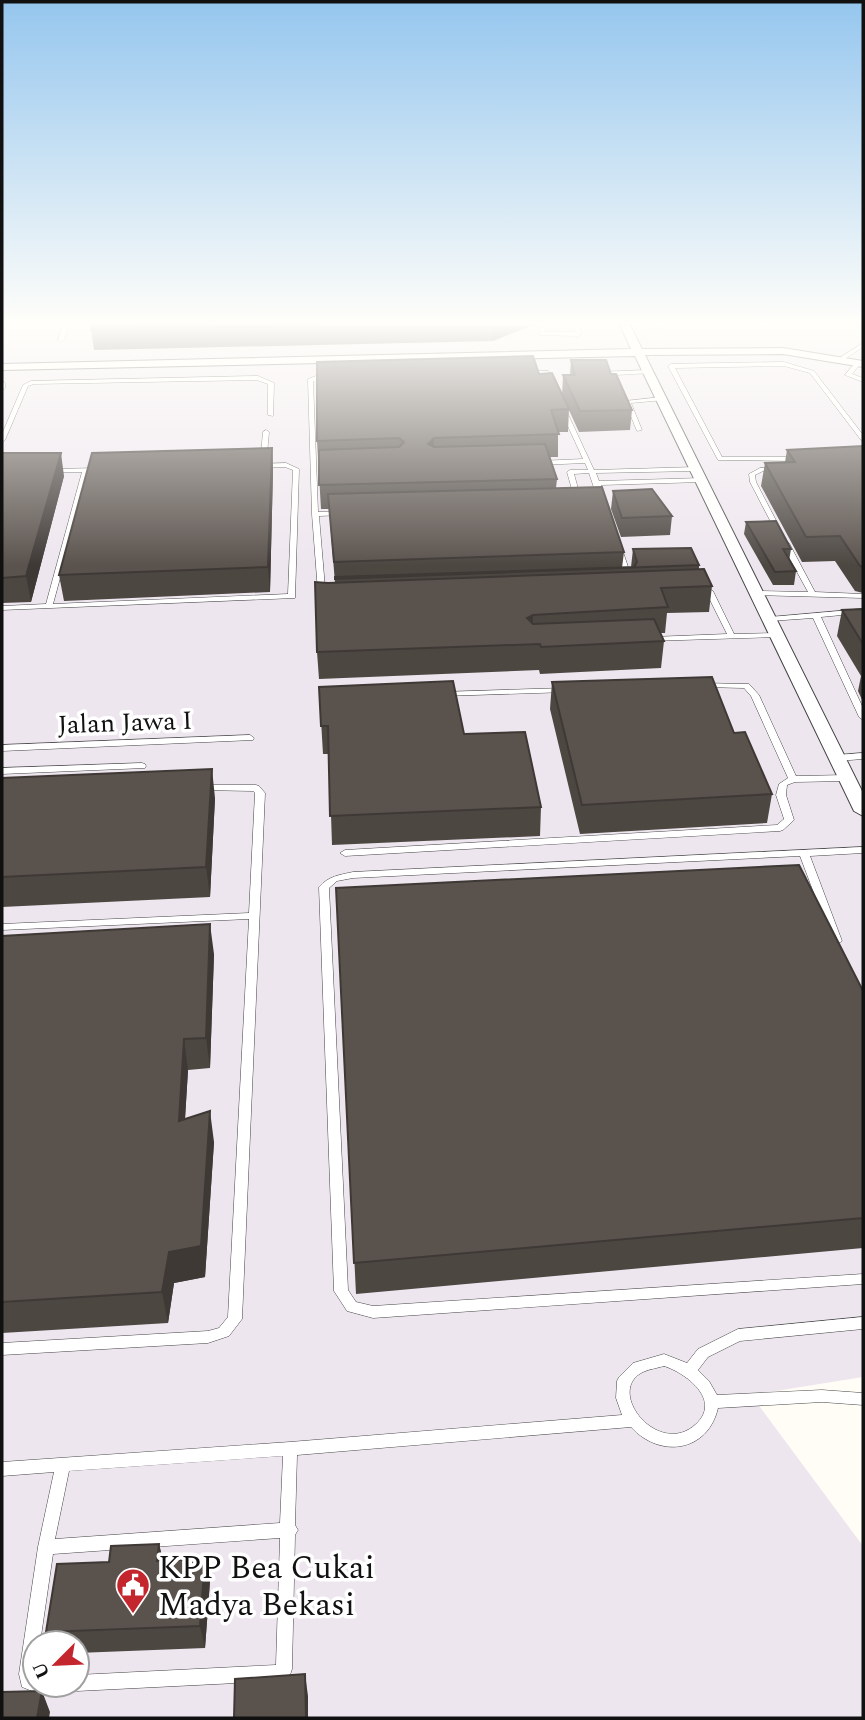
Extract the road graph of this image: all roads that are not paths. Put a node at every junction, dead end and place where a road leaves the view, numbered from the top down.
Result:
1 (17, 405) edge
2 (271, 405) edge
3 (311, 405) edge
4 (562, 405) edge
5 (629, 405) edge
6 (665, 405) edge
7 (691, 405) edge
8 (838, 405) edge
9 (271, 415) dead end
10 (639, 430) dead end
11 (266, 432) dead end
12 (863, 439) edge
13 (2, 440) edge
14 (256, 458) edge
15 (808, 458) edge
16 (588, 461) junction
17 (532, 463) edge
18 (246, 466) edge
19 (325, 468) edge
20 (800, 468) edge
21 (313, 469) junction
22 (86, 470) junction
23 (591, 470) junction
24 (699, 474) junction
25 (597, 483) junction
26 (603, 502) junction
27 (615, 503) edge
28 (591, 507) edge
29 (356, 513) edge
30 (315, 514) junction
31 (689, 590) edge
32 (757, 593) junction
33 (813, 595) junction
34 (863, 596) edge
35 (50, 606) junction
36 (2, 608) edge
37 (863, 611) edge
38 (817, 617) junction
39 (770, 619) junction
40 (731, 635) junction
41 (778, 635) junction
42 (638, 640) edge
43 (687, 685) edge
44 (577, 689) edge
45 (439, 694) edge
46 (863, 718) edge
47 (250, 738) dead end
48 (2, 748) edge
49 (863, 756) edge
50 (837, 758) junction
51 (142, 766) dead end
52 (2, 771) edge
53 (847, 778) junction
54 (793, 779) junction
55 (191, 789) edge
56 (863, 811) edge
57 (863, 850) edge
58 (345, 853) dead end
59 (804, 853) junction
60 (254, 916) junction
61 (2, 928) edge
62 (840, 950) edge
63 (863, 1279) edge
64 (863, 1323) edge
65 (2, 1349) edge
66 (690, 1369) junction
67 (863, 1399) edge
68 (711, 1402) junction
69 (631, 1420) junction
70 (290, 1449) junction
71 (63, 1464) junction
72 (2, 1469) edge
73 (290, 1530) junction
74 (46, 1547) junction
75 (34, 1629) edge
76 (91, 1682) edge

1 - 13 lane
2 - 9 lane
3 - 21 lane
4 - 16 lane
5 - 10 lane
6 - 24 street
7 - 15 lane
8 - 12 lane
11 - 14 lane
16 - 17 lane
16 - 23 lane
18 - 35 lane
19 - 21 lane
20 - 33 lane
21 - 30 lane
22 - 22 lane
22 - 35 lane
23 - 24 lane
23 - 25 lane
23 - 26 lane
24 - 25 lane
24 - 32 street
25 - 26 lane
26 - 27 lane
26 - 28 lane
26 - 30 lane
29 - 30 lane
31 - 40 lane
32 - 33 lane
32 - 39 street
33 - 34 lane
35 - 36 lane
37 - 38 lane
38 - 39 lane
38 - 46 lane
39 - 41 street
40 - 41 lane
40 - 42 lane
41 - 50 street
43 - 54 lane
44 - 45 lane
47 - 48 lane, Jalan Jawa I
49 - 50 lane
50 - 53 street
51 - 52 lane
53 - 54 lane
53 - 56 street
54 - 58 lane
55 - 60 lane
57 - 59 lane
59 - 62 lane
59 - 63 lane
60 - 61 lane
60 - 65 lane
64 - 66 lane
66 - 68 lane
66 - 69 lane
67 - 68 lane
68 - 69 lane
69 - 70 lane
70 - 71 lane
70 - 73 lane
71 - 72 lane
71 - 74 lane
73 - 74 lane
73 - 76 lane
74 - 75 lane

